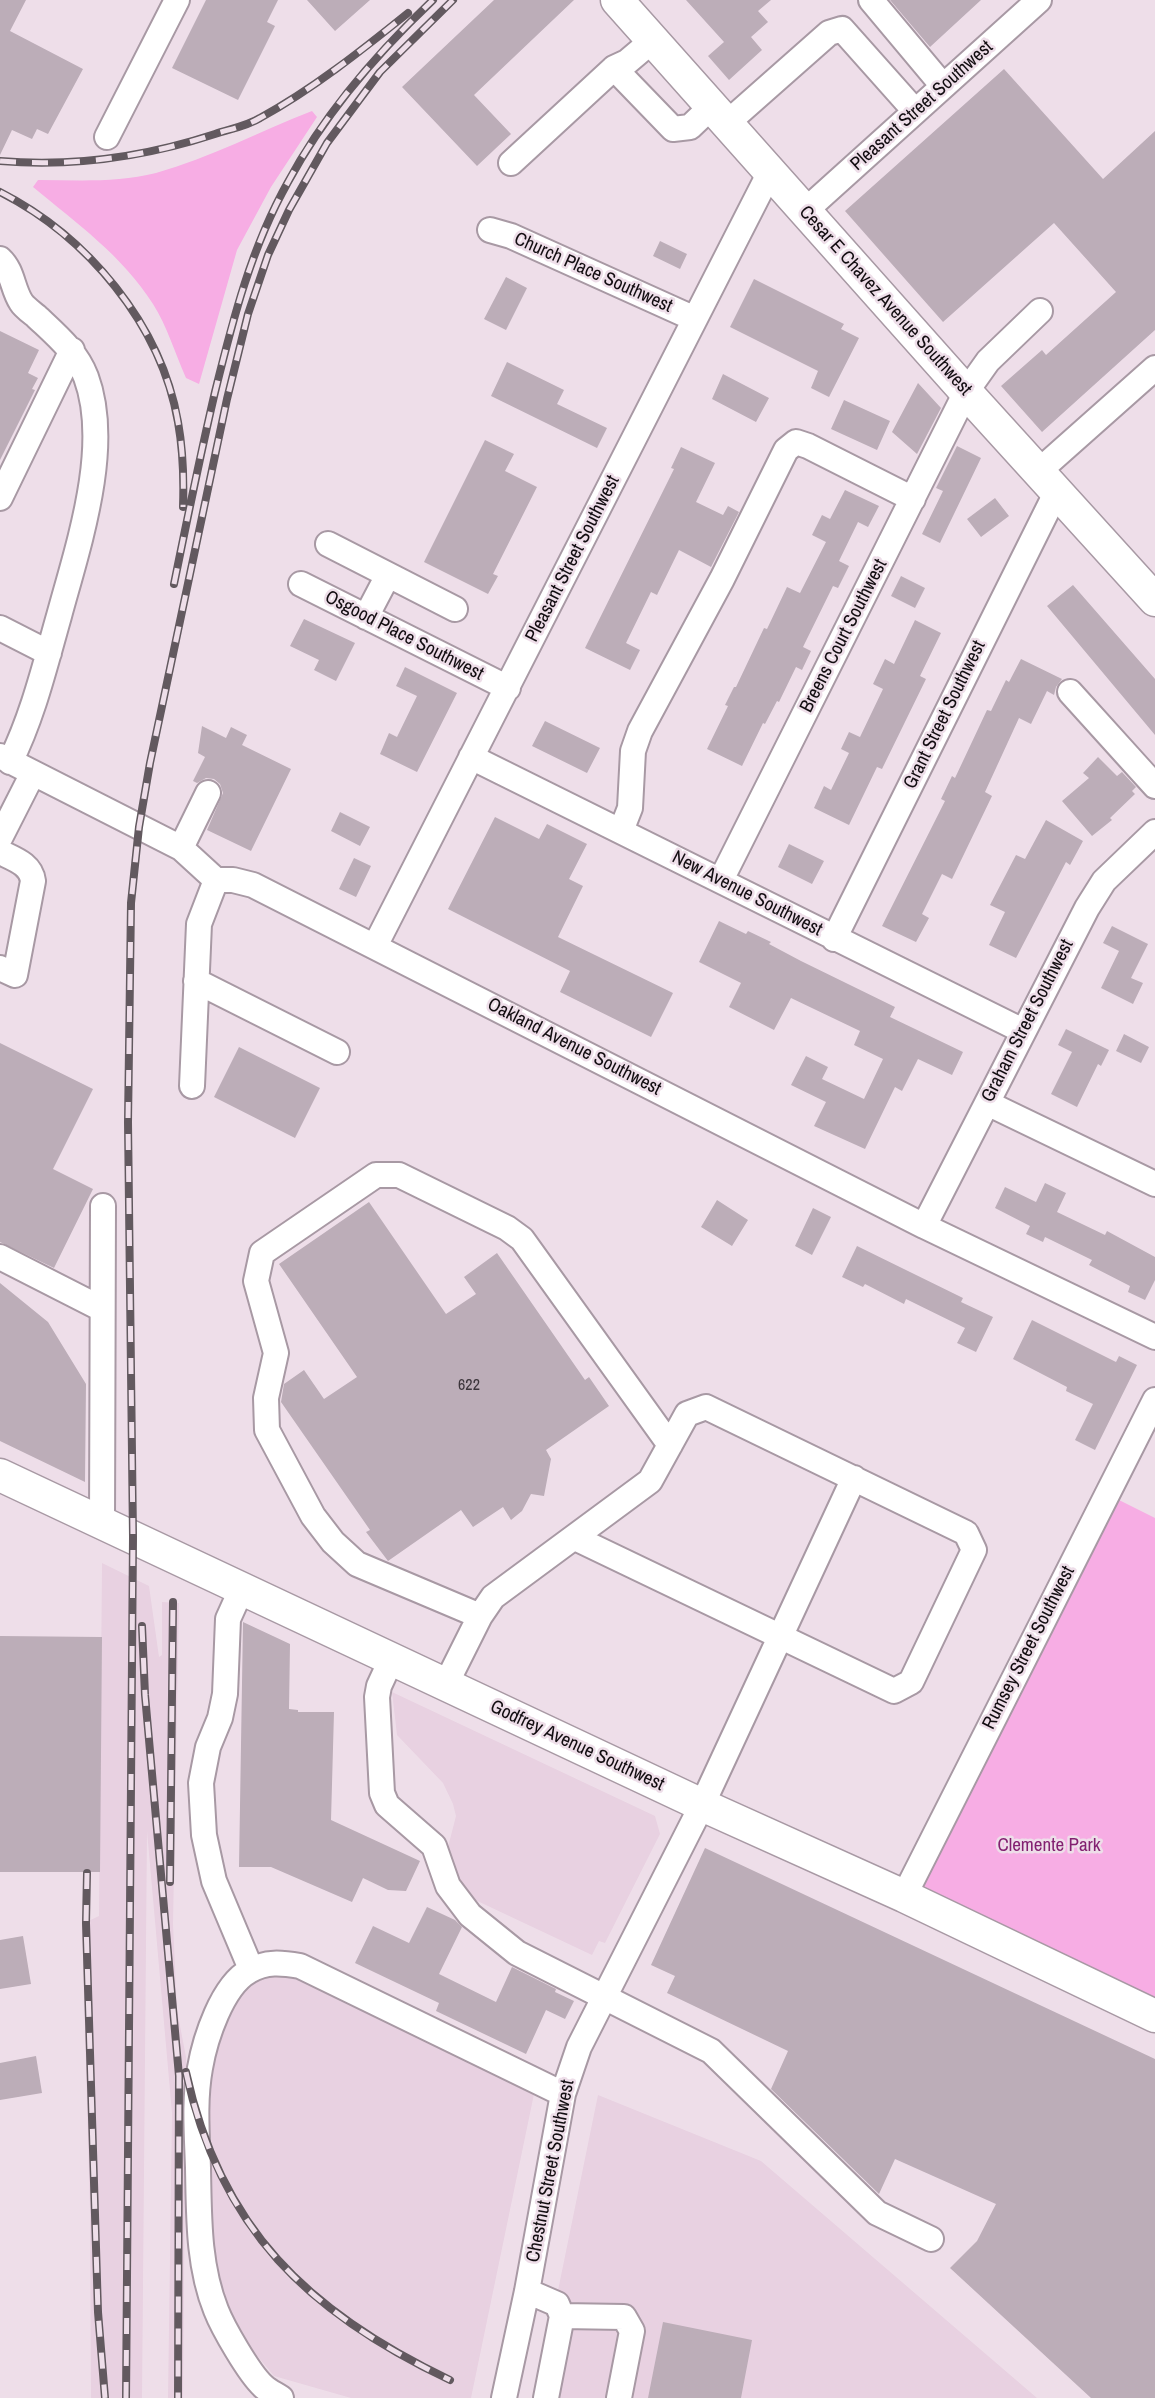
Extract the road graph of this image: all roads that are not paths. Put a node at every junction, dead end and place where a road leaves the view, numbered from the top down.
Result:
1 (177, 0) edge
2 (617, 0) edge
3 (871, 0) edge
4 (1039, 0) edge
5 (653, 40) junction
6 (614, 68) junction
7 (943, 86) junction
8 (915, 111) junction
9 (719, 116) junction
10 (107, 136) dead end
11 (511, 163) dead end
12 (770, 172) junction
13 (805, 211) junction
14 (490, 230) dead end
15 (0, 259) edge
16 (1040, 311) dead end
17 (695, 319) junction
18 (72, 350) junction
19 (1155, 368) edge
20 (966, 392) junction
21 (1048, 481) junction
22 (0, 498) edge
23 (913, 499) junction
24 (328, 544) dead end
25 (388, 575) junction
26 (300, 584) dead end
27 (1155, 600) edge
28 (455, 609) dead end
29 (366, 617) junction
30 (0, 628) edge
31 (49, 653) junction
32 (508, 688) junction
33 (1070, 692) dead end
34 (471, 757) junction
35 (5, 759) edge
36 (33, 773) junction
37 (1155, 786) edge
38 (208, 793) dead end
39 (621, 831) junction
40 (1155, 832) edge
41 (0, 838) edge
42 (181, 848) junction
43 (0, 852) edge
44 (216, 880) junction
45 (721, 880) junction
46 (834, 939) junction
47 (375, 946) junction
48 (0, 968) edge
49 (196, 981) junction
50 (1023, 1031) junction
51 (337, 1052) dead end
52 (192, 1086) dead end
53 (987, 1102) junction
54 (1155, 1184) edge
55 (103, 1206) dead end
56 (925, 1226) junction
57 (0, 1257) edge
58 (102, 1308) junction
59 (1155, 1337) edge
60 (1155, 1400) edge
61 (670, 1445) junction
62 (0, 1475) edge
63 (854, 1478) junction
64 (102, 1523) junction
65 (575, 1538) junction
66 (242, 1588) junction
67 (480, 1615) junction
68 (781, 1637) junction
69 (392, 1658) junction
70 (446, 1684) junction
71 (702, 1805) junction
72 (904, 1896) junction
73 (251, 1969) junction
74 (605, 1996) junction
75 (1155, 2016) edge
76 (563, 2094) junction
77 (931, 2239) dead end
78 (527, 2291) junction
79 (562, 2316) junction
80 (281, 2398) edge
81 (504, 2398) edge
82 (546, 2398) edge
83 (619, 2398) edge

1 - 10 street
2 - 5 main road, Cesar E Chavez Avenue Southwest
3 - 7 street
4 - 7 street, Pleasant Street Southwest
5 - 6 street
5 - 9 main road, Cesar E Chavez Avenue Southwest
6 - 9 street
6 - 11 street
7 - 8 street, Pleasant Street Southwest
8 - 9 street
8 - 13 street, Pleasant Street Southwest
9 - 12 main road, Cesar E Chavez Avenue Southwest
12 - 13 main road, Cesar E Chavez Avenue Southwest
12 - 17 street, Pleasant Street Southwest
13 - 20 main road, Cesar E Chavez Avenue Southwest
14 - 17 street, Church Place Southwest
15 - 18 street
16 - 20 street, Breens Court Southwest
17 - 32 street, Pleasant Street Southwest
18 - 22 street
18 - 31 street
19 - 21 street, Grant Street Southwest
20 - 21 main road, Cesar E Chavez Avenue Southwest
20 - 23 street, Breens Court Southwest
21 - 27 main road, Cesar E Chavez Avenue Southwest
21 - 46 street, Grant Street Southwest
23 - 39 street
23 - 45 street, Breens Court Southwest
24 - 25 street
25 - 28 street
25 - 29 street
26 - 29 street, Osgood Place Southwest
29 - 32 street, Osgood Place Southwest
30 - 31 street
31 - 35 street
32 - 34 street, Pleasant Street Southwest
33 - 37 street
34 - 39 street, New Avenue Southwest
34 - 47 street, Pleasant Street Southwest
35 - 36 street
36 - 41 street
36 - 42 street
38 - 42 street
39 - 45 street, New Avenue Southwest
40 - 50 street, Graham Street Southwest
42 - 44 street
43 - 48 street
44 - 47 street, Oakland Avenue Southwest
44 - 49 street
45 - 46 street, New Avenue Southwest
46 - 50 street, New Avenue Southwest
47 - 56 street, Oakland Avenue Southwest
49 - 51 street
49 - 52 street
50 - 53 street, Graham Street Southwest
53 - 54 street
53 - 56 street, Graham Street Southwest
55 - 58 street
56 - 59 street, Oakland Avenue Southwest
57 - 58 street
58 - 64 street
60 - 72 street, Rumsey Street Southwest
61 - 63 street
61 - 65 street
61 - 67 street
62 - 64 main road, Godfrey Avenue Southwest
63 - 68 street, Chestnut Street Southwest
63 - 68 street
64 - 66 main road, Godfrey Avenue Southwest
65 - 67 street
65 - 68 street
66 - 69 main road, Godfrey Avenue Southwest
66 - 73 street
67 - 70 street
68 - 71 street, Chestnut Street Southwest
69 - 70 main road, Godfrey Avenue Southwest
69 - 74 street
70 - 71 main road, Godfrey Avenue Southwest
71 - 72 main road, Godfrey Avenue Southwest
71 - 74 street, Chestnut Street Southwest
72 - 75 main road, Godfrey Avenue Southwest
73 - 76 street
73 - 80 street
74 - 76 street, Chestnut Street Southwest
74 - 77 street
76 - 78 street, Chestnut Street Southwest
78 - 79 street
78 - 81 street, Chestnut Street Southwest
79 - 82 street
79 - 83 street

